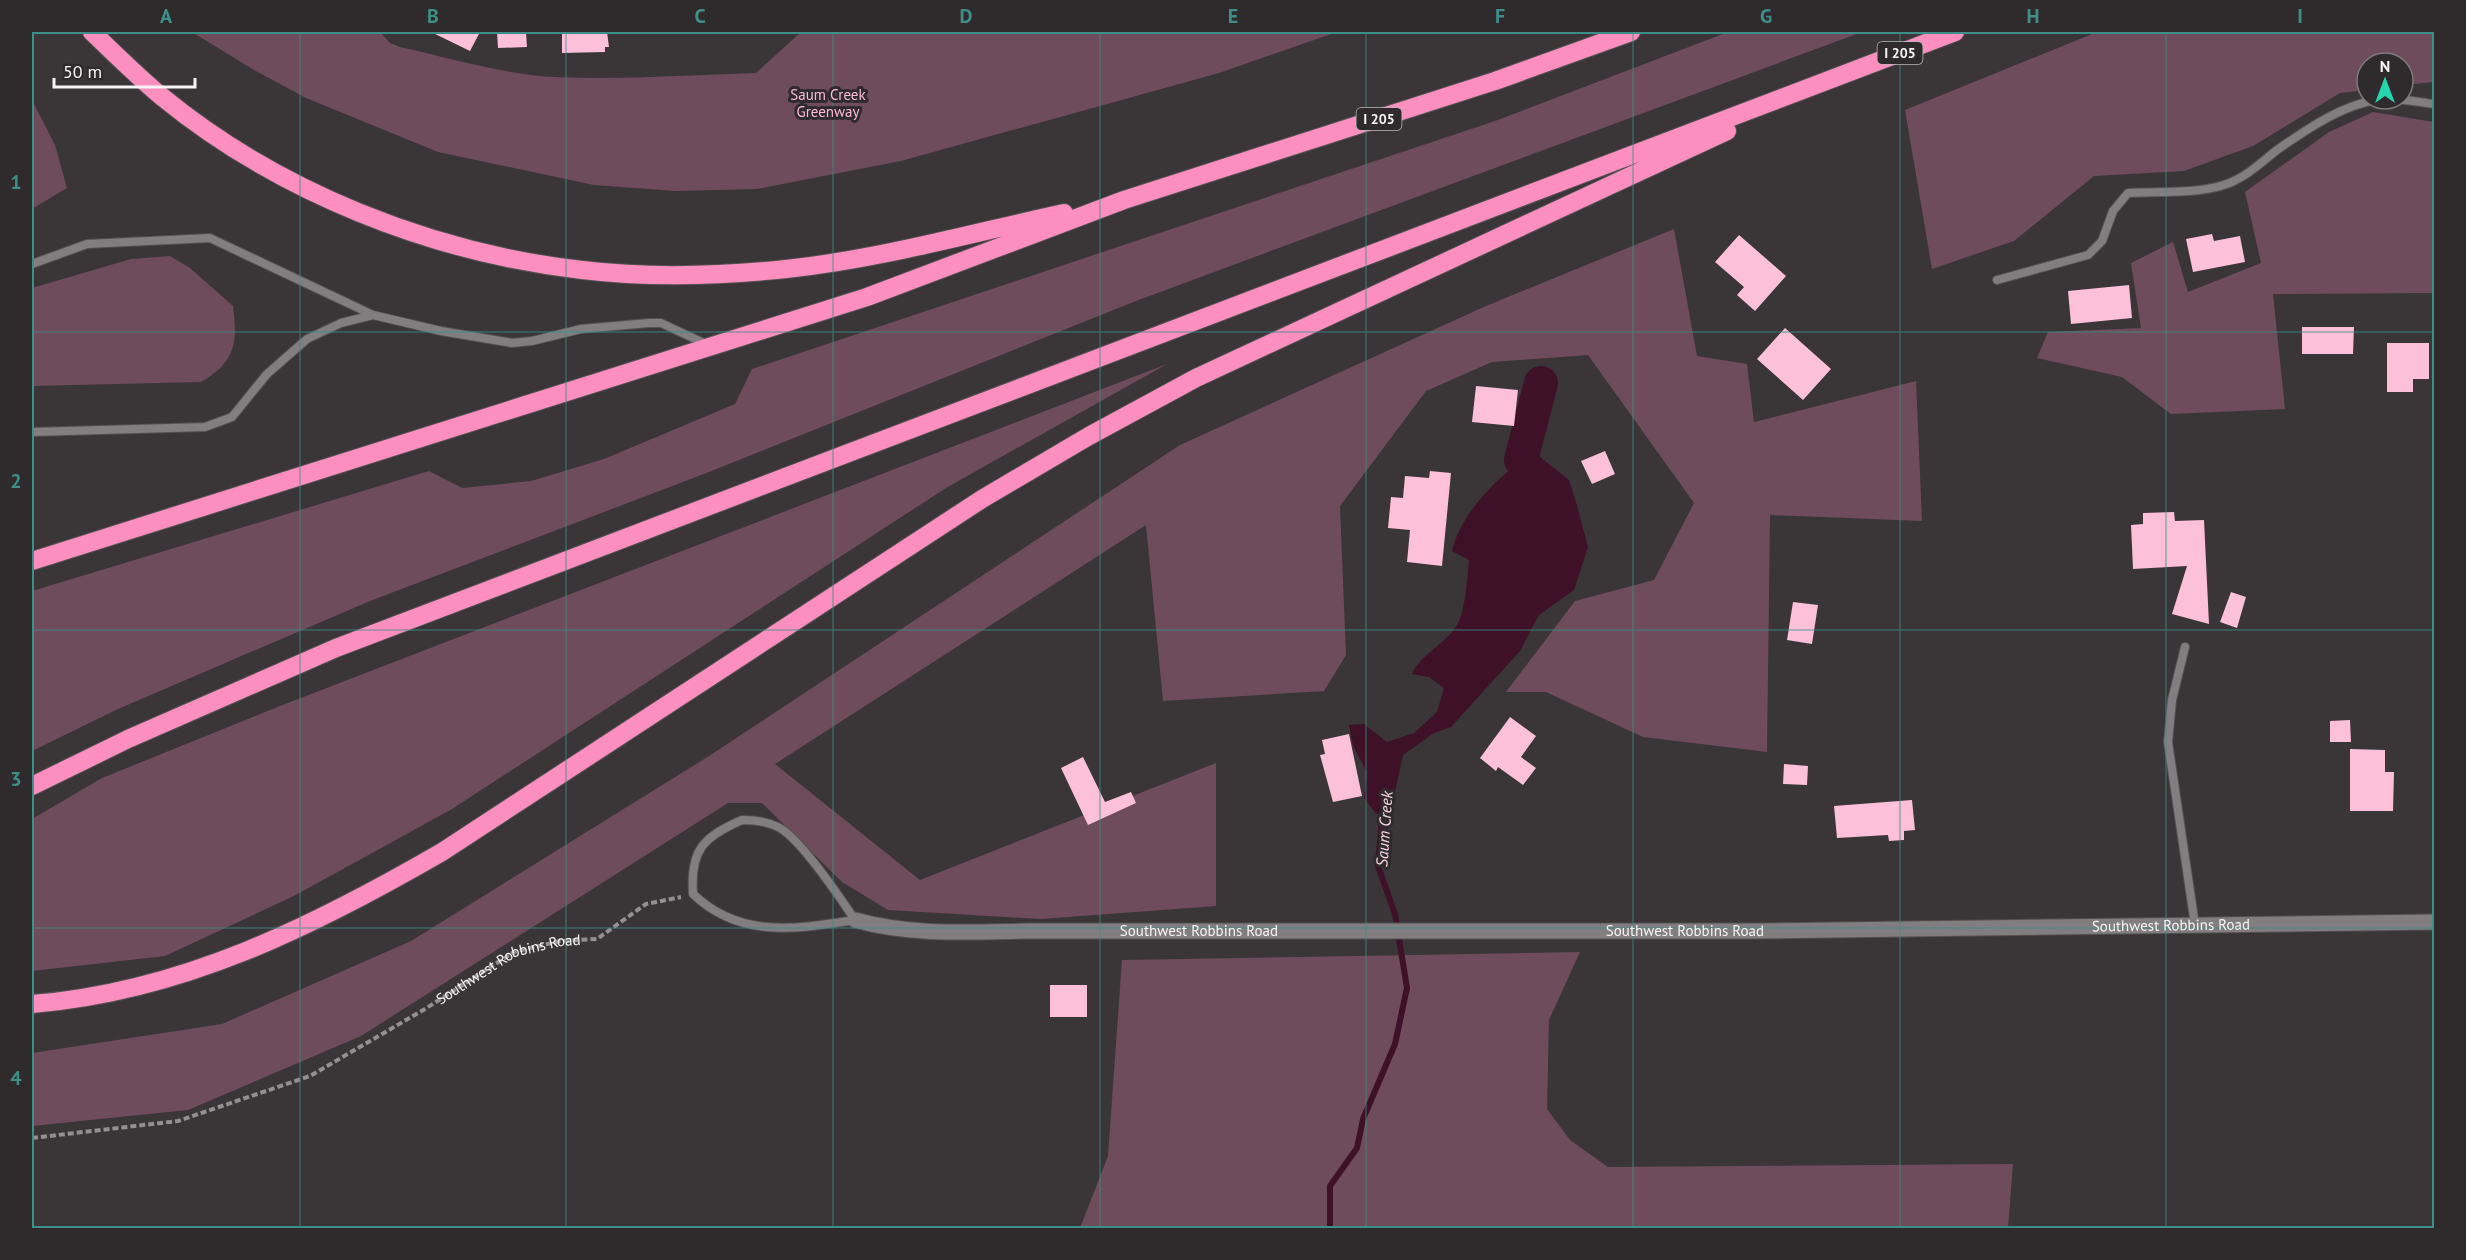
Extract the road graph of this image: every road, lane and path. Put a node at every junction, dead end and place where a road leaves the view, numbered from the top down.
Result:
1 (92, 32) edge
2 (1631, 32) edge
3 (1955, 32) edge
4 (1845, 75) junction
5 (2434, 104) edge
6 (1124, 200) junction
7 (32, 264) edge
8 (1997, 280) dead end
9 (373, 315) junction
10 (712, 347) junction
11 (32, 432) edge
12 (32, 561) edge
13 (2185, 647) dead end
14 (32, 786) edge
15 (693, 894) junction
16 (855, 920) junction
17 (2434, 922) edge
18 (2195, 925) junction
19 (32, 1004) edge
20 (32, 1138) edge

1 - 6 highway
2 - 6 highway, I 205
3 - 4 highway, I 205
4 - 14 highway
4 - 19 highway
5 - 8 lane
6 - 10 highway
7 - 9 lane
9 - 10 lane
9 - 11 lane
10 - 12 highway
13 - 18 lane
15 - 16 lane, Southwest Robbins Road
15 - 16 lane
15 - 20 path, Southwest Robbins Road
16 - 18 street, Southwest Robbins Road
17 - 18 street, Southwest Robbins Road

